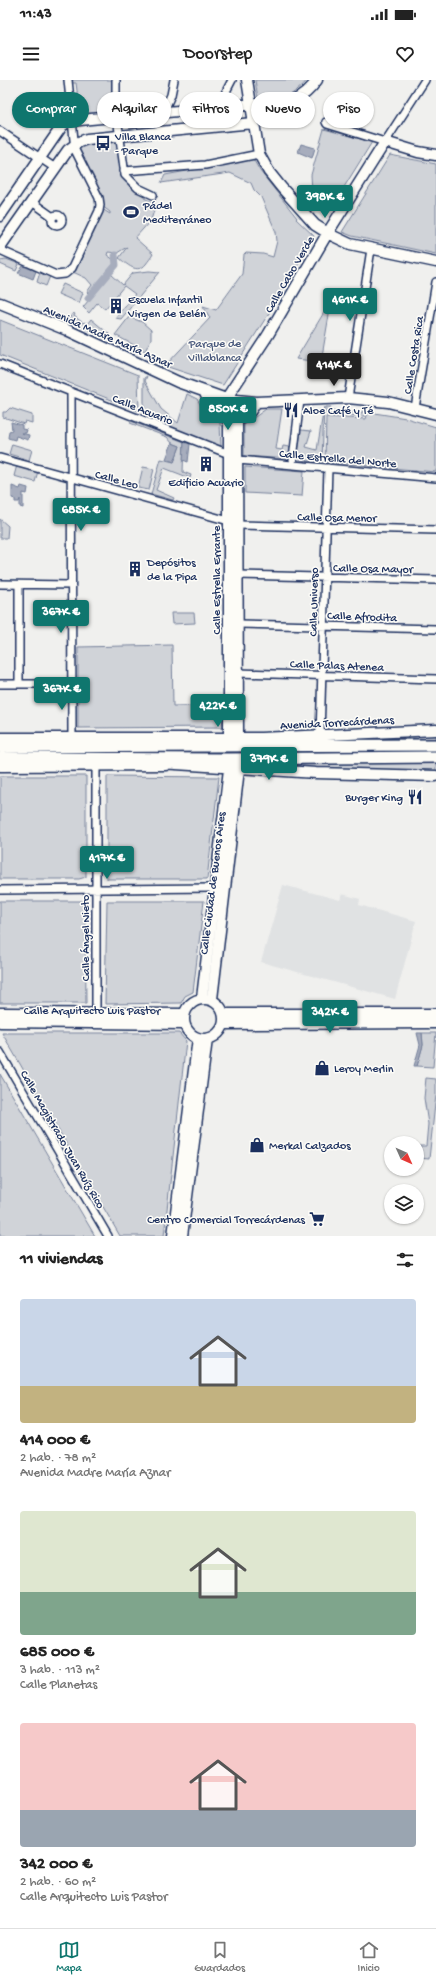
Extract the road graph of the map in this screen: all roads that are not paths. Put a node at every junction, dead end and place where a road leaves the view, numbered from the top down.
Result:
1 (68, 80) edge
2 (116, 80) edge
3 (174, 80) edge
4 (232, 80) edge
5 (247, 80) edge
6 (316, 80) edge
7 (425, 80) edge
8 (70, 92) edge
9 (116, 92) edge
10 (226, 92) edge
11 (306, 92) edge
12 (171, 95) edge
13 (251, 106) edge
14 (251, 113) edge
15 (61, 128) edge
16 (73, 128) edge
17 (119, 128) edge
18 (255, 128) edge
19 (340, 128) edge
20 (0, 131) edge
21 (120, 136) junction
22 (386, 142) junction
23 (74, 145) junction
24 (260, 154) junction
25 (436, 155) edge
26 (40, 158) junction
27 (55, 168) junction
28 (124, 171) junction
29 (153, 195) dead end
30 (32, 202) junction
31 (0, 214) edge
32 (53, 216) dead end
33 (328, 234) junction
34 (0, 247) edge
35 (371, 249) junction
36 (0, 250) edge
37 (436, 262) edge
38 (436, 282) edge
39 (0, 303) edge
40 (0, 364) edge
41 (71, 392) junction
42 (206, 393) junction
43 (348, 398) junction
44 (226, 399) junction
45 (300, 400) junction
46 (256, 402) junction
47 (415, 408) junction
48 (436, 414) edge
49 (233, 420) junction
50 (229, 454) junction
51 (0, 458) edge
52 (293, 459) dead end
53 (238, 460) junction
54 (328, 468) junction
55 (72, 478) junction
56 (436, 478) edge
57 (233, 523) junction
58 (325, 528) junction
59 (436, 530) edge
60 (237, 575) junction
61 (325, 577) junction
62 (436, 580) edge
63 (0, 584) edge
64 (19, 585) junction
65 (71, 585) junction
66 (239, 624) junction
67 (323, 626) junction
68 (436, 630) edge
69 (238, 673) junction
70 (323, 675) junction
71 (436, 679) edge
72 (0, 684) edge
73 (18, 684) junction
74 (71, 684) junction
75 (234, 723) junction
76 (436, 730) edge
77 (320, 736) junction
78 (0, 738) edge
79 (72, 738) junction
80 (234, 739) junction
81 (436, 745) edge
82 (0, 747) edge
83 (436, 757) edge
84 (0, 758) edge
85 (100, 763) junction
86 (0, 766) edge
87 (229, 769) junction
88 (239, 769) junction
89 (436, 776) edge
90 (215, 888) junction
91 (96, 889) junction
92 (0, 890) edge
93 (207, 999) junction
94 (96, 1013) junction
95 (0, 1014) edge
96 (436, 1014) edge
97 (184, 1019) junction
98 (224, 1019) junction
99 (0, 1022) edge
100 (436, 1023) edge
101 (203, 1039) junction
102 (0, 1052) edge
103 (108, 1236) edge
104 (173, 1236) edge
105 (182, 1236) edge

1 - 8 street
2 - 9 street
3 - 12 street
4 - 10 street
5 - 13 street
6 - 11 street
7 - 22 street
14 - 21 street
15 - 26 street
16 - 23 street
17 - 21 street
18 - 24 street
19 - 22 street
20 - 26 street
21 - 23 street
21 - 28 street
22 - 25 street
22 - 33 street, Calle Cabo Verde
23 - 27 street
23 - 36 street
24 - 28 street
24 - 33 street
26 - 27 street
26 - 31 street
27 - 30 street
28 - 29 street
30 - 32 street
30 - 34 street
33 - 35 street
33 - 44 street, Calle Cabo Verde
35 - 37 street
35 - 43 street
38 - 47 street, Calle Costa Rica
39 - 42 street, Avenida Madre María Aznar
40 - 41 street, Calle Acuario
41 - 50 street, Calle Acuario
41 - 55 street
42 - 44 street, Avenida Madre María Aznar
42 - 49 street
43 - 45 street, Avenida Madre María Aznar
43 - 47 street, Avenida Madre María Aznar
44 - 46 street, Avenida Madre María Aznar
45 - 46 street, Avenida Madre María Aznar
45 - 52 street
46 - 49 street
47 - 48 street, Avenida Madre María Aznar
49 - 50 street, Calle Estrella Errante
49 - 53 street, Calle Estrella Errante
50 - 57 street, Calle Estrella Errante
51 - 55 street, Calle Leo
53 - 54 street, Calle Estrella del Norte
53 - 57 street, Calle Estrella Errante
54 - 56 street, Calle Estrella del Norte
54 - 58 street, Calle Universo
55 - 57 street, Calle Leo
55 - 65 street
57 - 58 street, Calle Osa Menor
57 - 60 street, Calle Estrella Errante
57 - 75 street, Calle Estrella Errante
58 - 59 street, Calle Osa Menor
58 - 61 street, Calle Universo
60 - 61 street, Calle Osa Mayor
60 - 66 street, Calle Estrella Errante
61 - 62 street, Calle Osa Mayor
61 - 67 street, Calle Universo
63 - 64 street
64 - 65 street
64 - 73 street
65 - 74 street
66 - 67 street, Calle Afrodita
66 - 69 street, Calle Estrella Errante
67 - 68 street, Calle Afrodita
67 - 70 street, Calle Universo
69 - 70 street, Calle Palas Atenea
69 - 75 street, Calle Estrella Errante
70 - 71 street, Calle Palas Atenea
70 - 77 street, Calle Universo
72 - 73 street
73 - 74 street
74 - 79 street
75 - 80 street, Calle Estrella Errante
76 - 77 street, Avenida Torrecárdenas
77 - 80 street, Avenida Torrecárdenas
78 - 79 street, Avenida Torrecárdenas
79 - 80 street, Avenida Torrecárdenas
81 - 82 main road, Avenida Torrecárdenas
83 - 85 main road
84 - 85 main road
85 - 86 street
85 - 87 street
85 - 91 street, Calle Ángel Nieto
87 - 88 street
87 - 90 street, Calle Ciudad de Buenos Aires
88 - 89 street
88 - 93 street, Calle Ciudad de Buenos Aires
90 - 91 street
90 - 93 street, Calle Ciudad de Buenos Aires
91 - 92 street
91 - 94 street, Calle Ángel Nieto
93 - 97 street
93 - 98 street
94 - 95 street, Calle Arquitecto Luis Pastor
94 - 97 street, Calle Arquitecto Luis Pastor
96 - 98 street
97 - 99 street, Calle Arquitecto Luis Pastor
97 - 101 street
98 - 100 street
98 - 101 street
101 - 104 street
101 - 105 street
102 - 103 street, Calle Magistrado Juan Ruíz Rico

